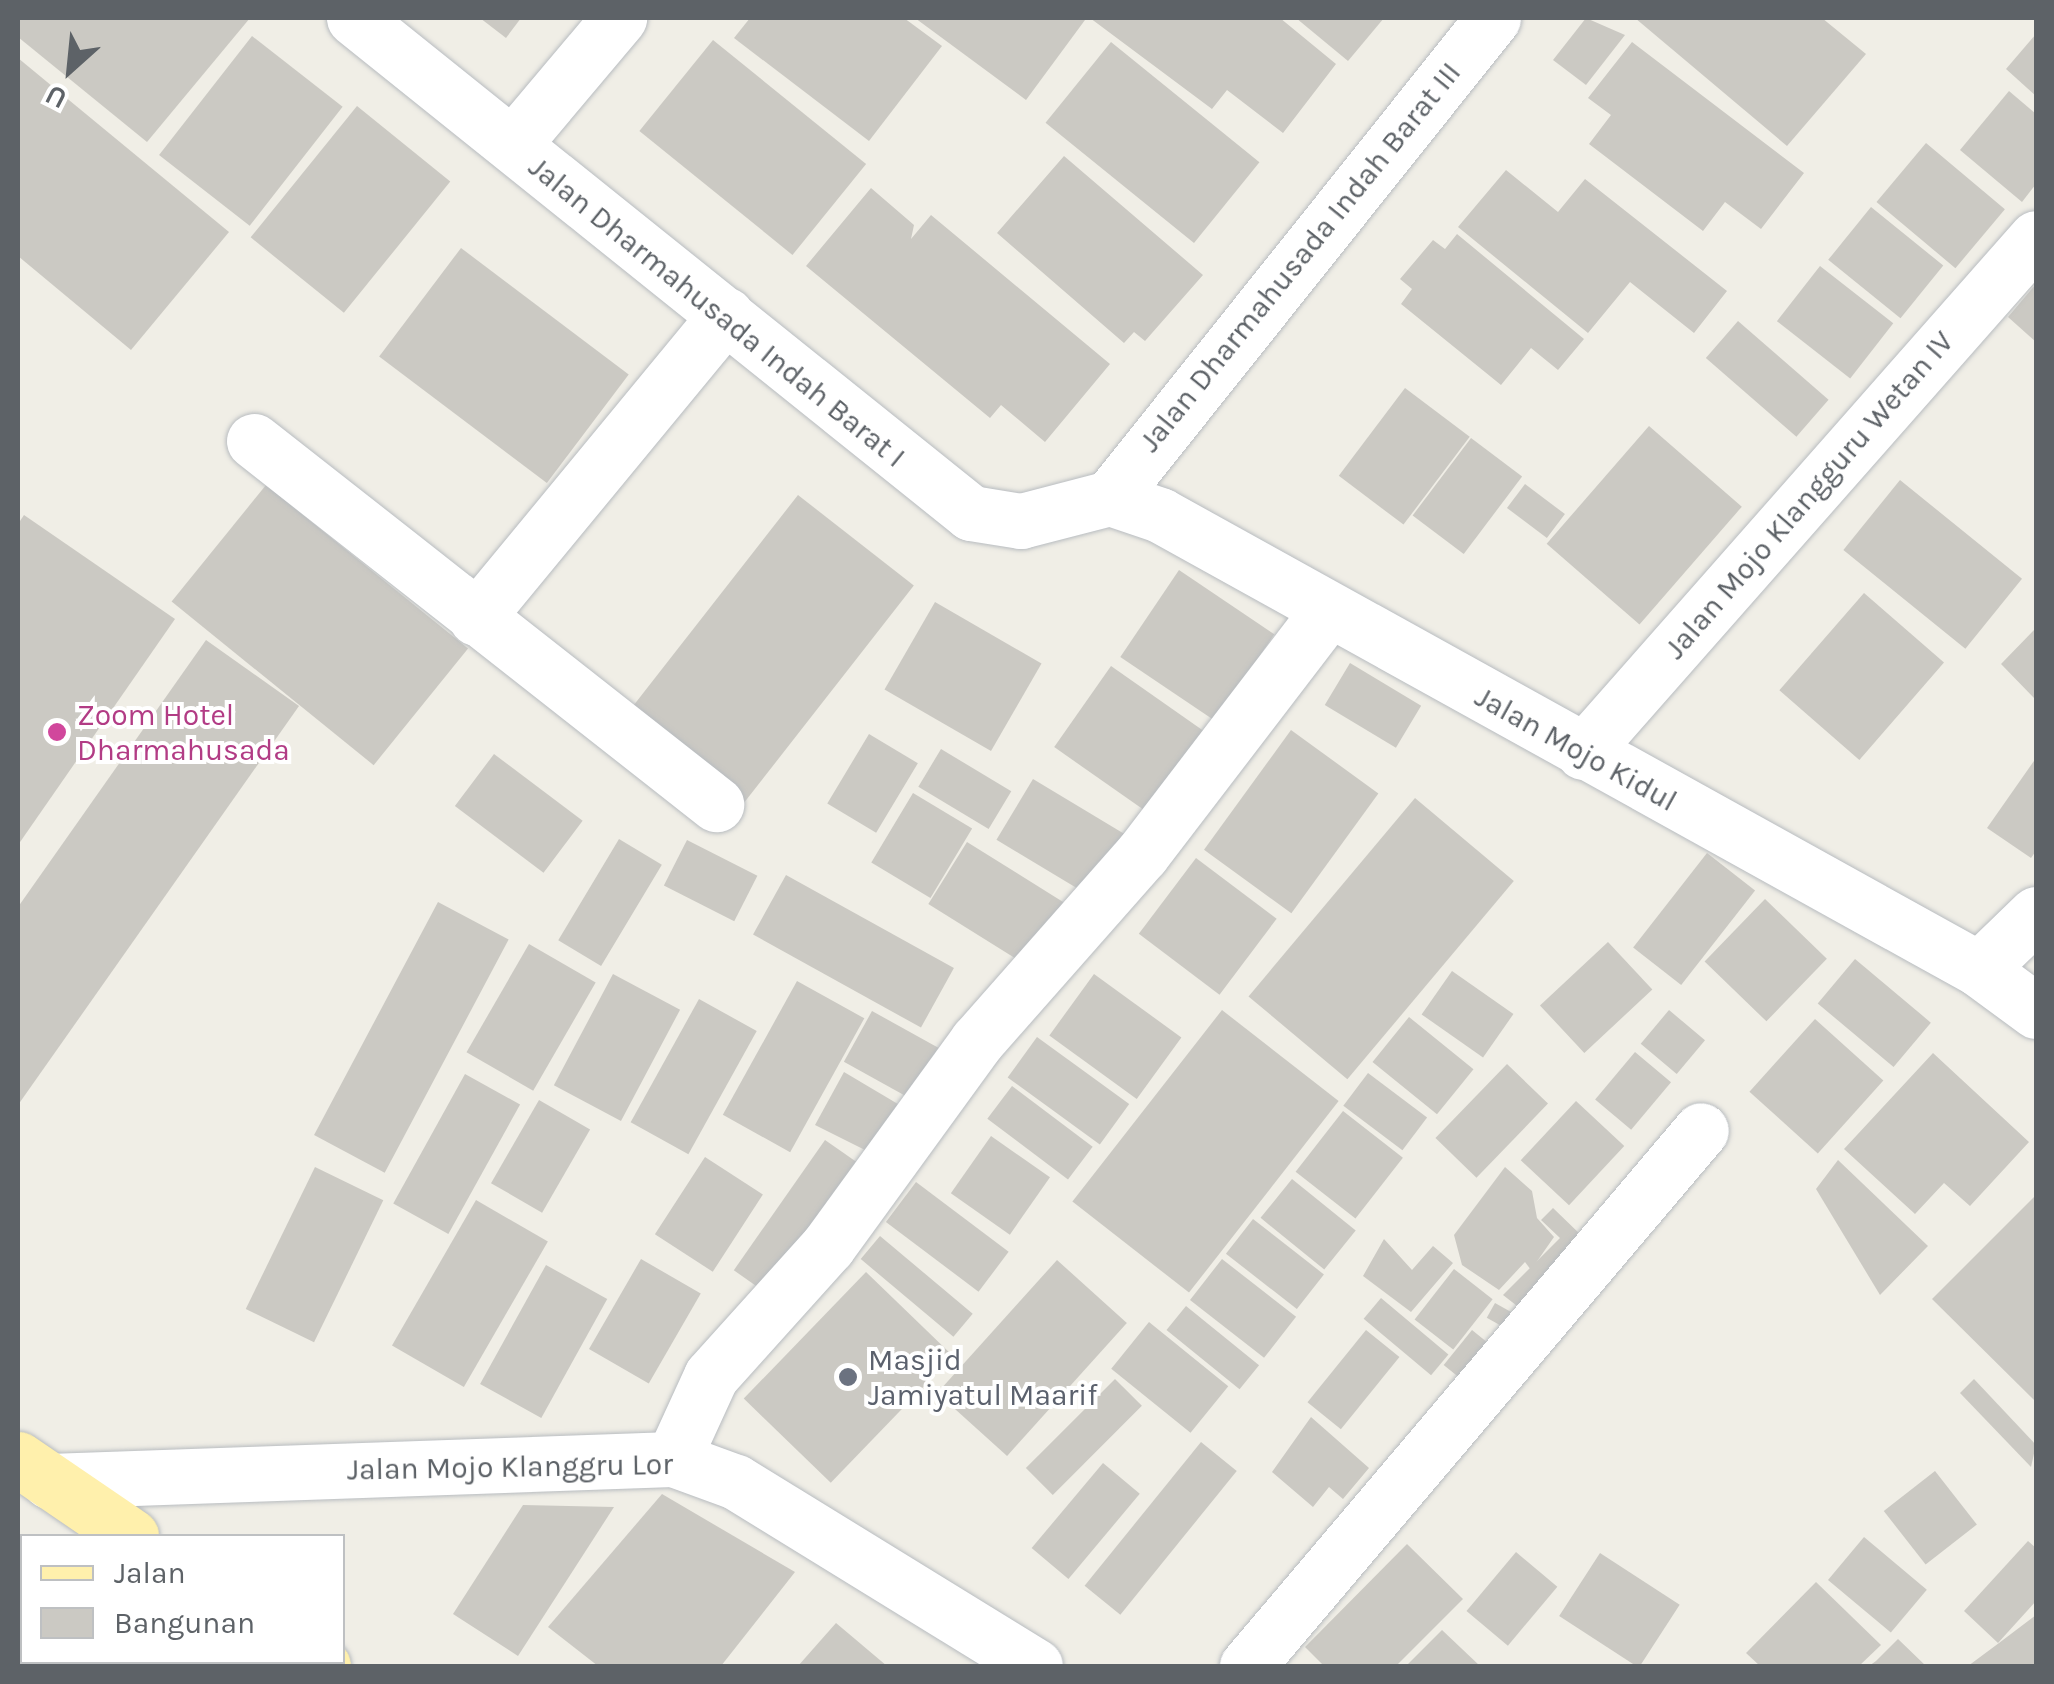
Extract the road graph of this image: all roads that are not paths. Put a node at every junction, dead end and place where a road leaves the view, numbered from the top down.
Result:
1 (354, 18) edge
2 (619, 18) edge
3 (1493, 18) edge
4 (513, 144) junction
5 (2036, 238) edge
6 (726, 315) junction
7 (254, 441) dead end
8 (1110, 498) junction
9 (1326, 613) junction
10 (476, 618) junction
11 (1583, 752) junction
12 (716, 804) dead end
13 (2036, 914) edge
14 (1980, 969) junction
15 (2036, 1010) edge
16 (1701, 1130) dead end
17 (674, 1459) junction
18 (34, 1470) edge
19 (128, 1534) edge
20 (1034, 1666) edge
21 (1246, 1666) edge

1 - 4 street, Jalan Dharmahusada Indah Barat I
2 - 4 street
3 - 8 street, Jalan Dharmahusada Indah Barat III
4 - 6 street, Jalan Dharmahusada Indah Barat I
5 - 11 street, Jalan Mojo Klangguru Wetan IV
6 - 8 street, Jalan Dharmahusada Indah Barat I
6 - 10 street
7 - 10 street
8 - 9 street, Jalan Mojo Kidul
9 - 11 street, Jalan Mojo Kidul
9 - 17 street
10 - 12 street
11 - 14 street, Jalan Mojo Kidul
13 - 14 street
14 - 15 street, Jalan Mojo Kidul
16 - 21 street
17 - 18 street, Jalan Mojo Klanggru Lor
17 - 20 street, Jalan Mojo Klanggru Lor
18 - 19 main road

